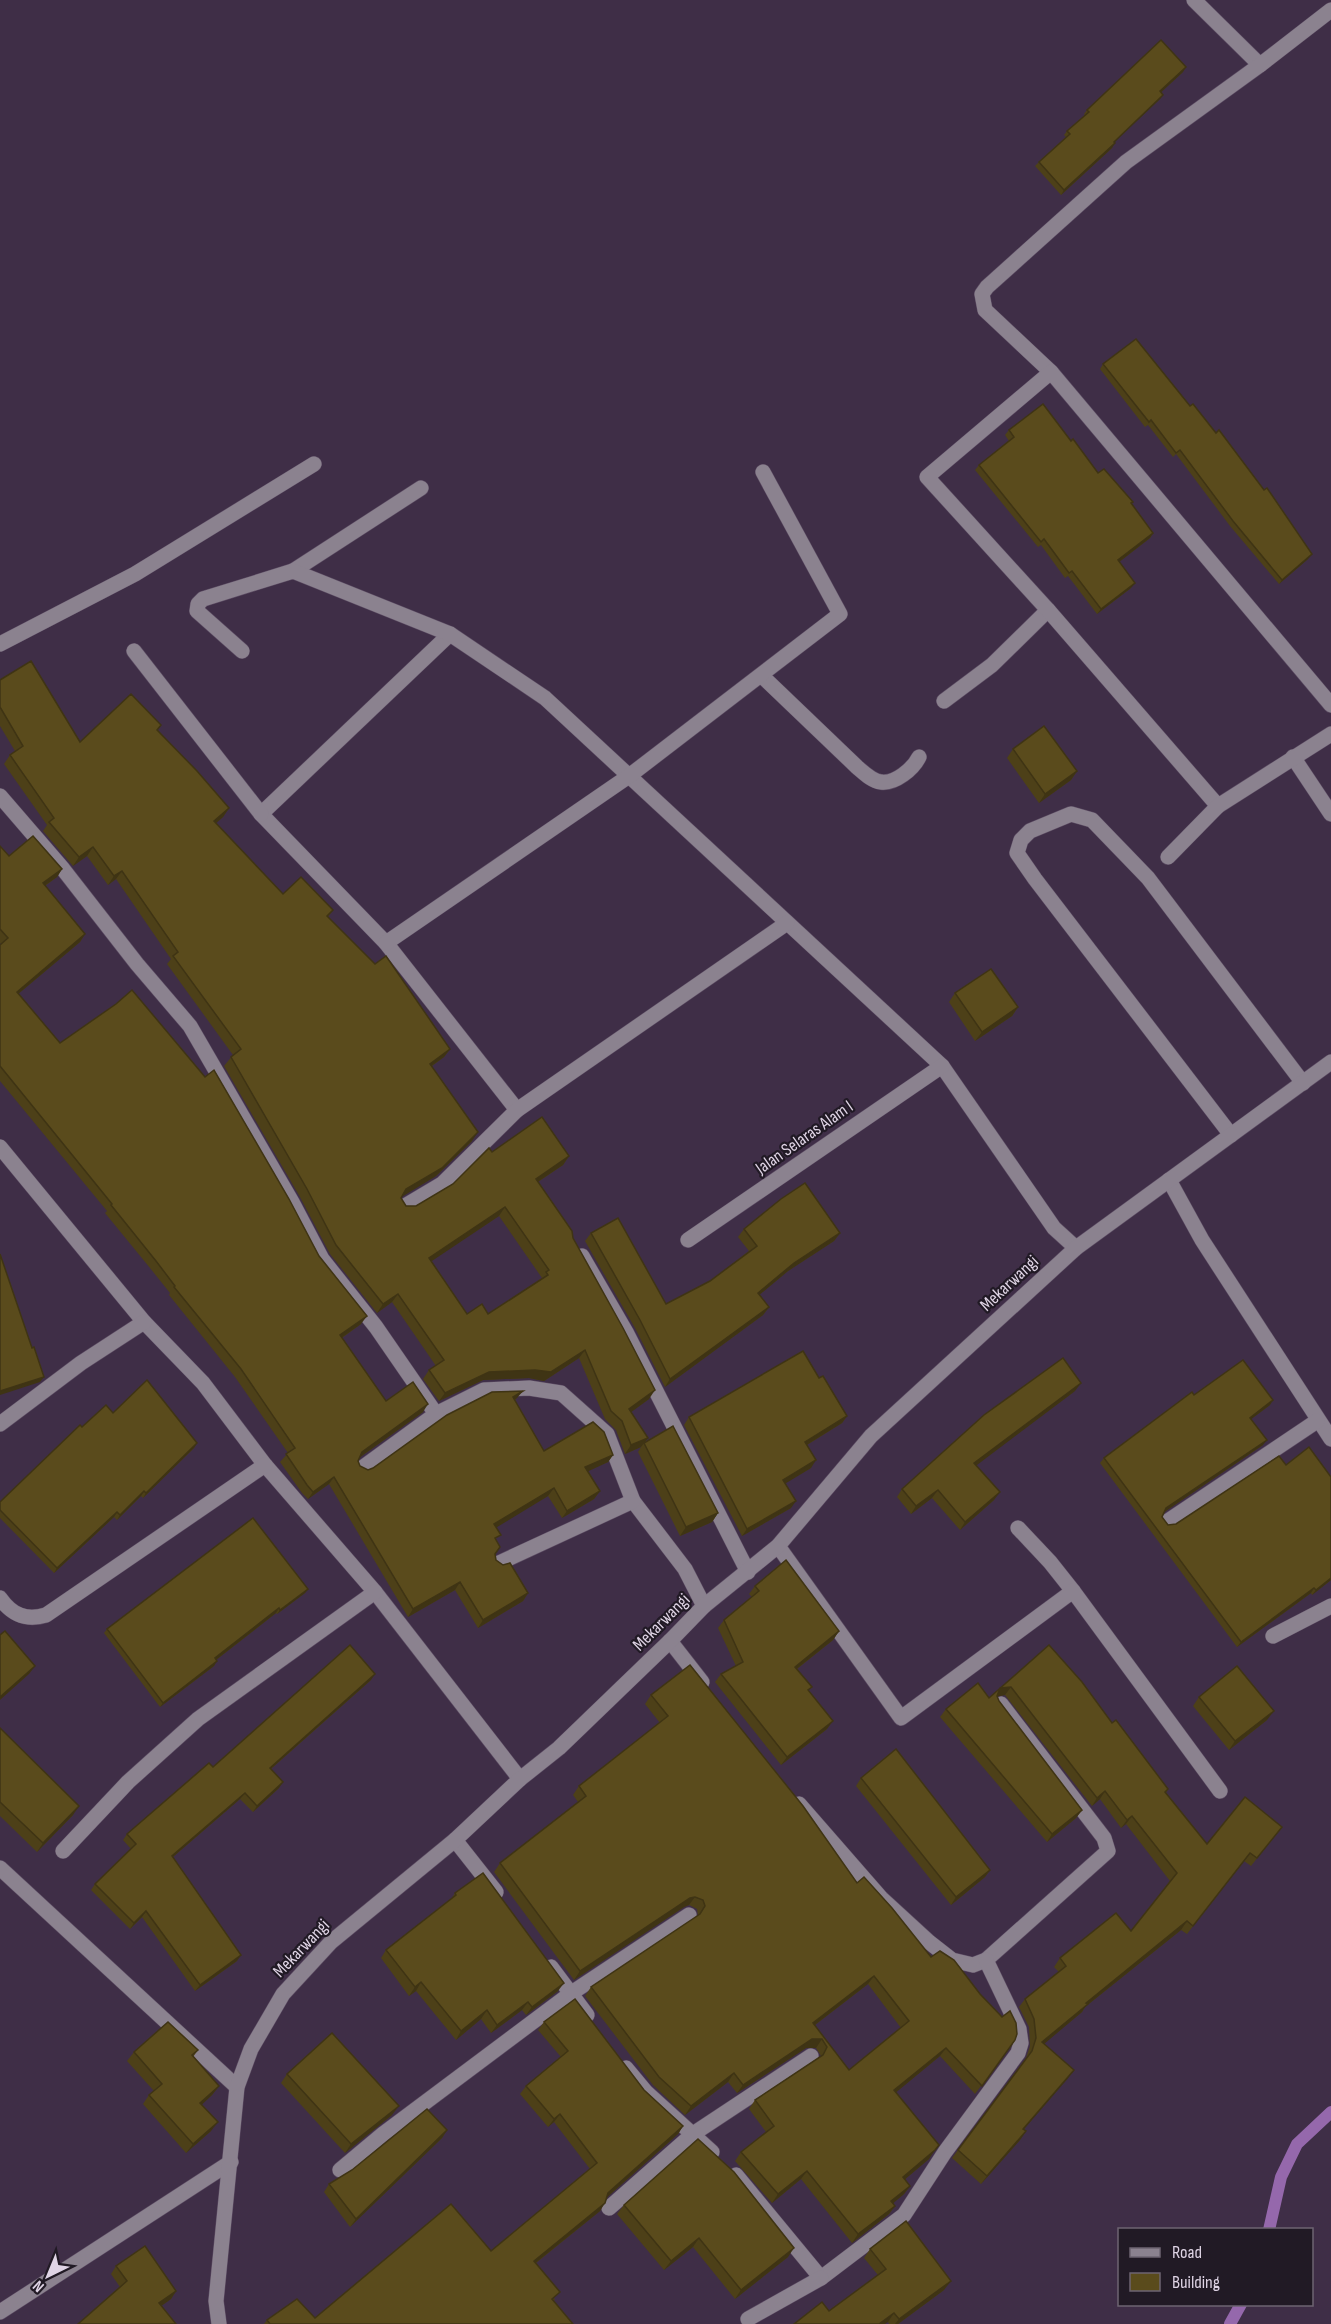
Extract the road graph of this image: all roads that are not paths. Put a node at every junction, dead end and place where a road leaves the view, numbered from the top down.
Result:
1 (1194, 0) edge
2 (1331, 10) edge
3 (1260, 65) junction
4 (1051, 372) junction
5 (314, 464) dead end
6 (763, 472) dead end
7 (421, 488) dead end
8 (293, 571) junction
9 (1048, 610) junction
10 (450, 634) junction
11 (0, 644) edge
12 (134, 651) dead end
13 (242, 651) dead end
14 (762, 676) junction
15 (944, 701) dead end
16 (1331, 705) edge
17 (1331, 734) edge
18 (919, 757) dead end
19 (1293, 757) junction
20 (629, 776) junction
21 (0, 796) edge
22 (1218, 806) junction
23 (261, 814) junction
24 (1331, 814) edge
25 (1168, 857) dead end
26 (787, 923) junction
27 (386, 943) junction
28 (1331, 1062) edge
29 (942, 1065) junction
30 (1303, 1083) junction
31 (517, 1110) junction
32 (1231, 1135) junction
33 (0, 1147) edge
34 (1169, 1180) junction
35 (405, 1206) edge
36 (688, 1240) dead end
37 (574, 1242) edge
38 (1076, 1248) junction
39 (144, 1322) junction
40 (436, 1414) junction
41 (1317, 1421) junction
42 (0, 1424) edge
43 (1331, 1440) edge
44 (266, 1465) junction
45 (362, 1468) edge
46 (633, 1501) junction
47 (1168, 1521) edge
48 (1018, 1528) dead end
49 (778, 1546) junction
50 (500, 1563) edge
51 (748, 1572) junction
52 (375, 1592) junction
53 (1073, 1592) junction
54 (0, 1598) edge
55 (1331, 1605) edge
56 (704, 1606) junction
57 (1273, 1636) dead end
58 (670, 1641) junction
59 (714, 1696) edge
60 (1001, 1704) edge
61 (520, 1779) junction
62 (787, 1788) edge
63 (1220, 1791) dead end
64 (455, 1840) junction
65 (63, 1851) dead end
66 (0, 1868) edge
67 (505, 1904) edge
68 (688, 1915) edge
69 (544, 1958) edge
70 (986, 1960) junction
71 (570, 1994) junction
72 (596, 2028) edge
73 (616, 2054) edge
74 (811, 2055) edge
75 (237, 2087) junction
76 (693, 2134) junction
77 (231, 2162) junction
78 (340, 2170) dead end
79 (609, 2208) edge
80 (821, 2278) junction
81 (0, 2312) edge
82 (748, 2319) dead end
83 (219, 2324) edge

1 - 3 street
2 - 3 street
3 - 4 street
4 - 9 street
4 - 16 street
5 - 11 street
6 - 14 street
7 - 8 street
8 - 10 street
8 - 13 street
9 - 15 street
9 - 22 street
10 - 20 street
10 - 23 street
12 - 23 street
14 - 18 street
14 - 20 street
17 - 19 street
19 - 22 street
19 - 24 street
20 - 26 street
20 - 27 street
21 - 40 street
22 - 25 street
23 - 27 street
26 - 29 street
26 - 31 street
27 - 31 street
28 - 30 street, Mekarwangi
29 - 36 street, Jalan Selaras Alam I
29 - 38 street
30 - 32 street, Mekarwangi
30 - 32 street
31 - 35 street
32 - 34 street, Mekarwangi
33 - 39 street
34 - 38 street, Mekarwangi
34 - 41 street
37 - 51 street
38 - 49 street, Mekarwangi
39 - 42 street
39 - 44 street
40 - 45 street
40 - 46 street
41 - 43 street
41 - 47 street
44 - 52 street
44 - 54 street
46 - 50 street
46 - 56 street
48 - 53 street
49 - 51 street, Mekarwangi
49 - 53 street
51 - 56 street, Mekarwangi
52 - 61 street
52 - 65 street
53 - 63 street
55 - 57 street
56 - 58 street, Mekarwangi
58 - 59 street
58 - 61 street, Mekarwangi
60 - 70 street
61 - 64 street, Mekarwangi
62 - 70 street
64 - 67 street
64 - 75 street, Mekarwangi
66 - 75 street
68 - 71 street
69 - 71 street
70 - 80 street
71 - 72 street
71 - 78 street
73 - 76 street
74 - 76 street
75 - 77 street, Mekarwangi
76 - 79 street
76 - 80 street
77 - 81 street
77 - 83 street, Mekarwangi
80 - 82 street

